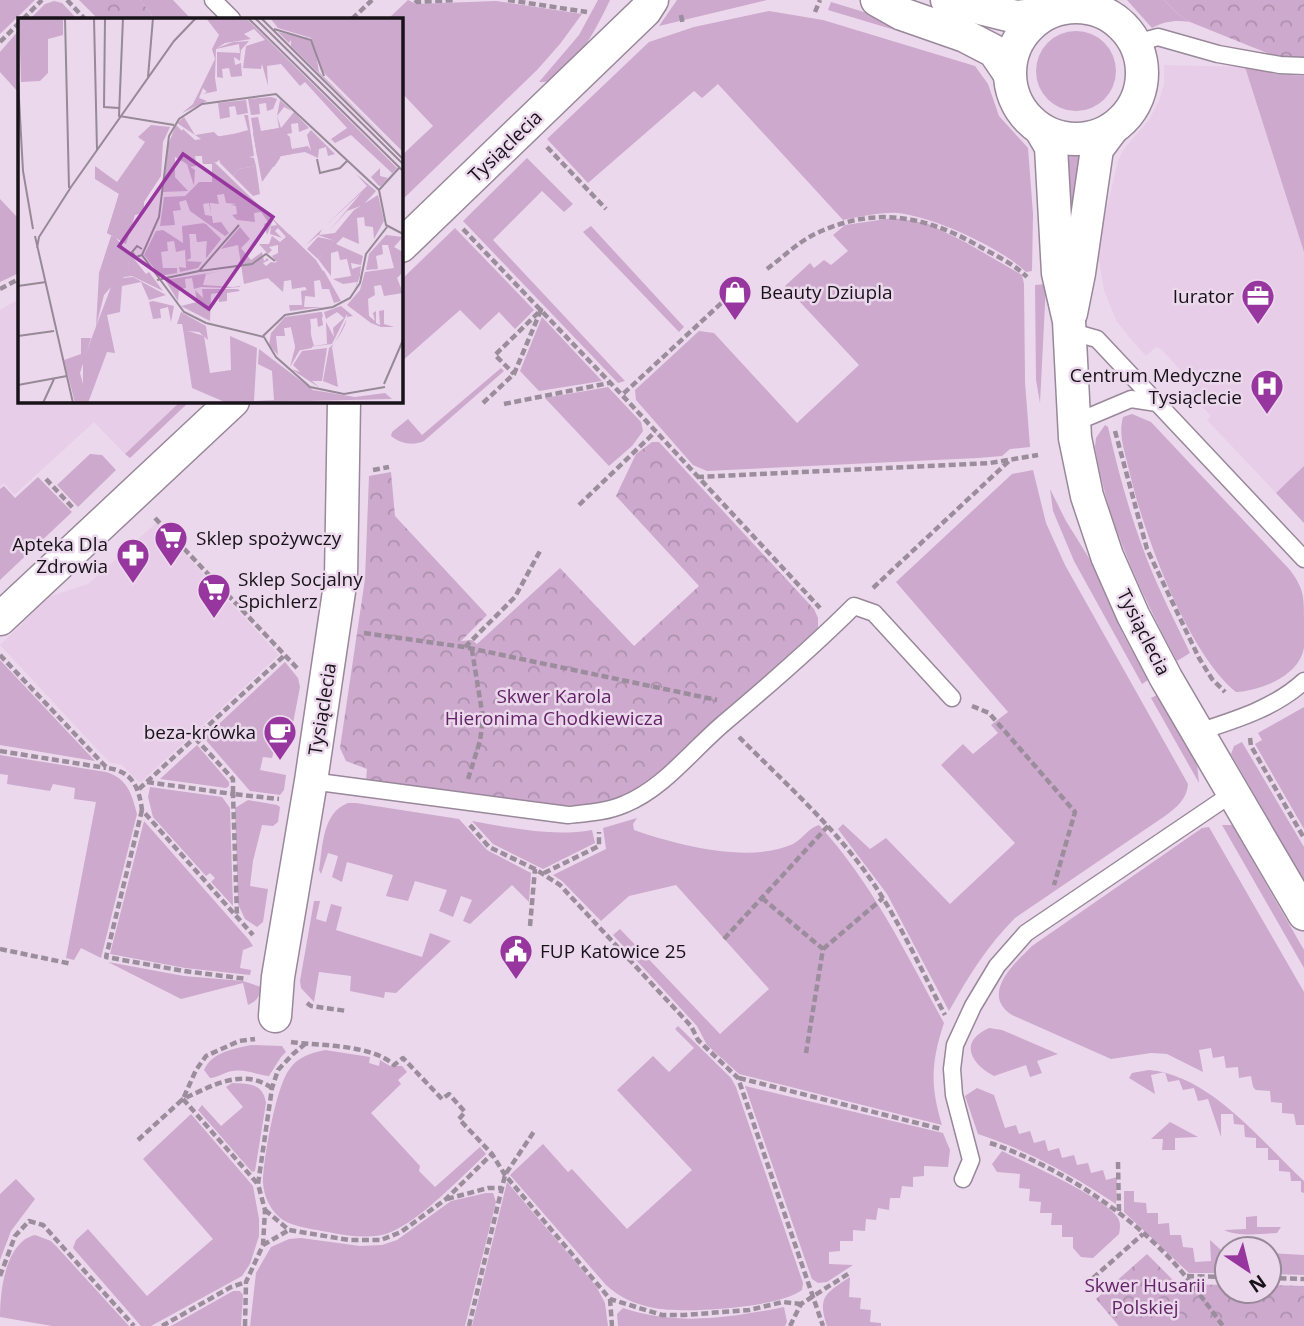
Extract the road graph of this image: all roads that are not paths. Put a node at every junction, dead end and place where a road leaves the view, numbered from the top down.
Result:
1 (213, 0) edge
2 (622, 0) edge
3 (652, 0) edge
4 (877, 0) edge
5 (947, 0) edge
6 (1044, 14) junction
7 (231, 18) edge
8 (1136, 43) junction
9 (608, 44) junction
10 (1304, 66) edge
11 (1009, 74) junction
12 (1112, 129) junction
13 (1041, 130) junction
14 (402, 245) edge
15 (1069, 326) junction
16 (232, 402) edge
17 (344, 402) edge
18 (1157, 403) junction
19 (1074, 423) junction
20 (1304, 559) edge
21 (0, 619) edge
22 (1304, 681) edge
23 (952, 698) road end
24 (1198, 732) junction
25 (299, 791) junction
26 (1233, 793) junction
27 (1304, 914) edge
28 (275, 1020) road end
29 (963, 1179) dead end

1 - 7 lane
2 - 9 street, Tysiąclecia
3 - 9 street, Tysiąclecia
4 - 11 street
5 - 6 street
6 - 8 street
6 - 11 street
8 - 10 lane
8 - 12 street
9 - 14 street, Tysiąclecia
11 - 13 street
12 - 13 street
12 - 15 street, Tysiąclecia
13 - 15 street, Tysiąclecia
15 - 18 lane
15 - 19 street, Tysiąclecia
16 - 21 street
17 - 25 street, Tysiąclecia
18 - 19 lane
18 - 20 lane
19 - 24 street, Tysiąclecia
22 - 24 lane
23 - 25 lane
24 - 26 street, Tysiąclecia
25 - 28 street, Tysiąclecia
26 - 27 street, Tysiąclecia
26 - 29 lane

